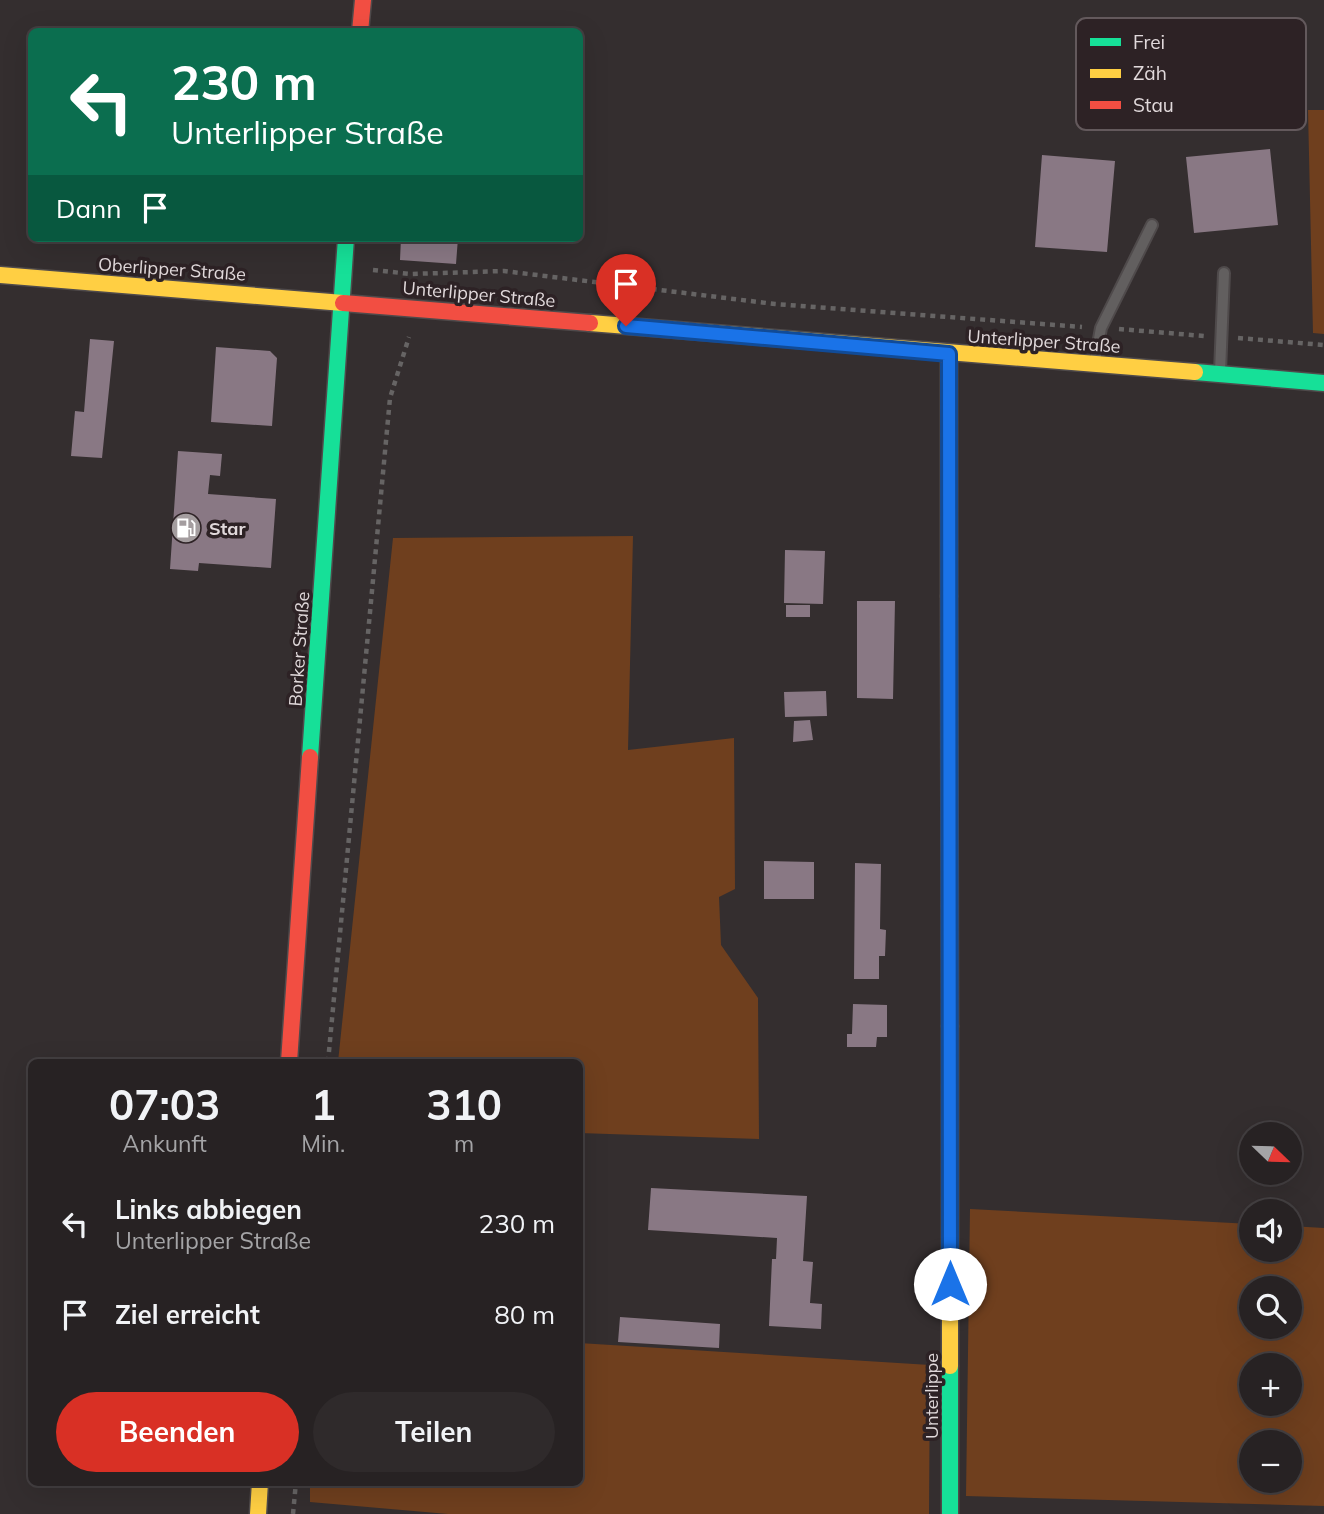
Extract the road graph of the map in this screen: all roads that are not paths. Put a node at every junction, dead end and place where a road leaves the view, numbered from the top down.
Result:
1 (363, 0) edge
2 (360, 28) edge
3 (1152, 225) dead end
4 (346, 242) edge
5 (1224, 273) dead end
6 (0, 275) edge
7 (342, 302) junction
8 (949, 354) junction
9 (1094, 363) junction
10 (1220, 375) junction
11 (1324, 383) edge
12 (289, 1059) edge
13 (260, 1486) edge
14 (258, 1514) edge
15 (950, 1514) edge

1 - 2 street
3 - 9 lane
4 - 7 street, Borker Straße
5 - 10 lane
6 - 7 street, Oberlipper Straße
7 - 8 street, Unterlipper Straße
7 - 12 street, Borker Straße
8 - 9 street, Unterlipper Straße
8 - 15 street, Unterlippe
9 - 10 street, Unterlipper Straße
10 - 11 street, Unterlipper Straße
13 - 14 street

